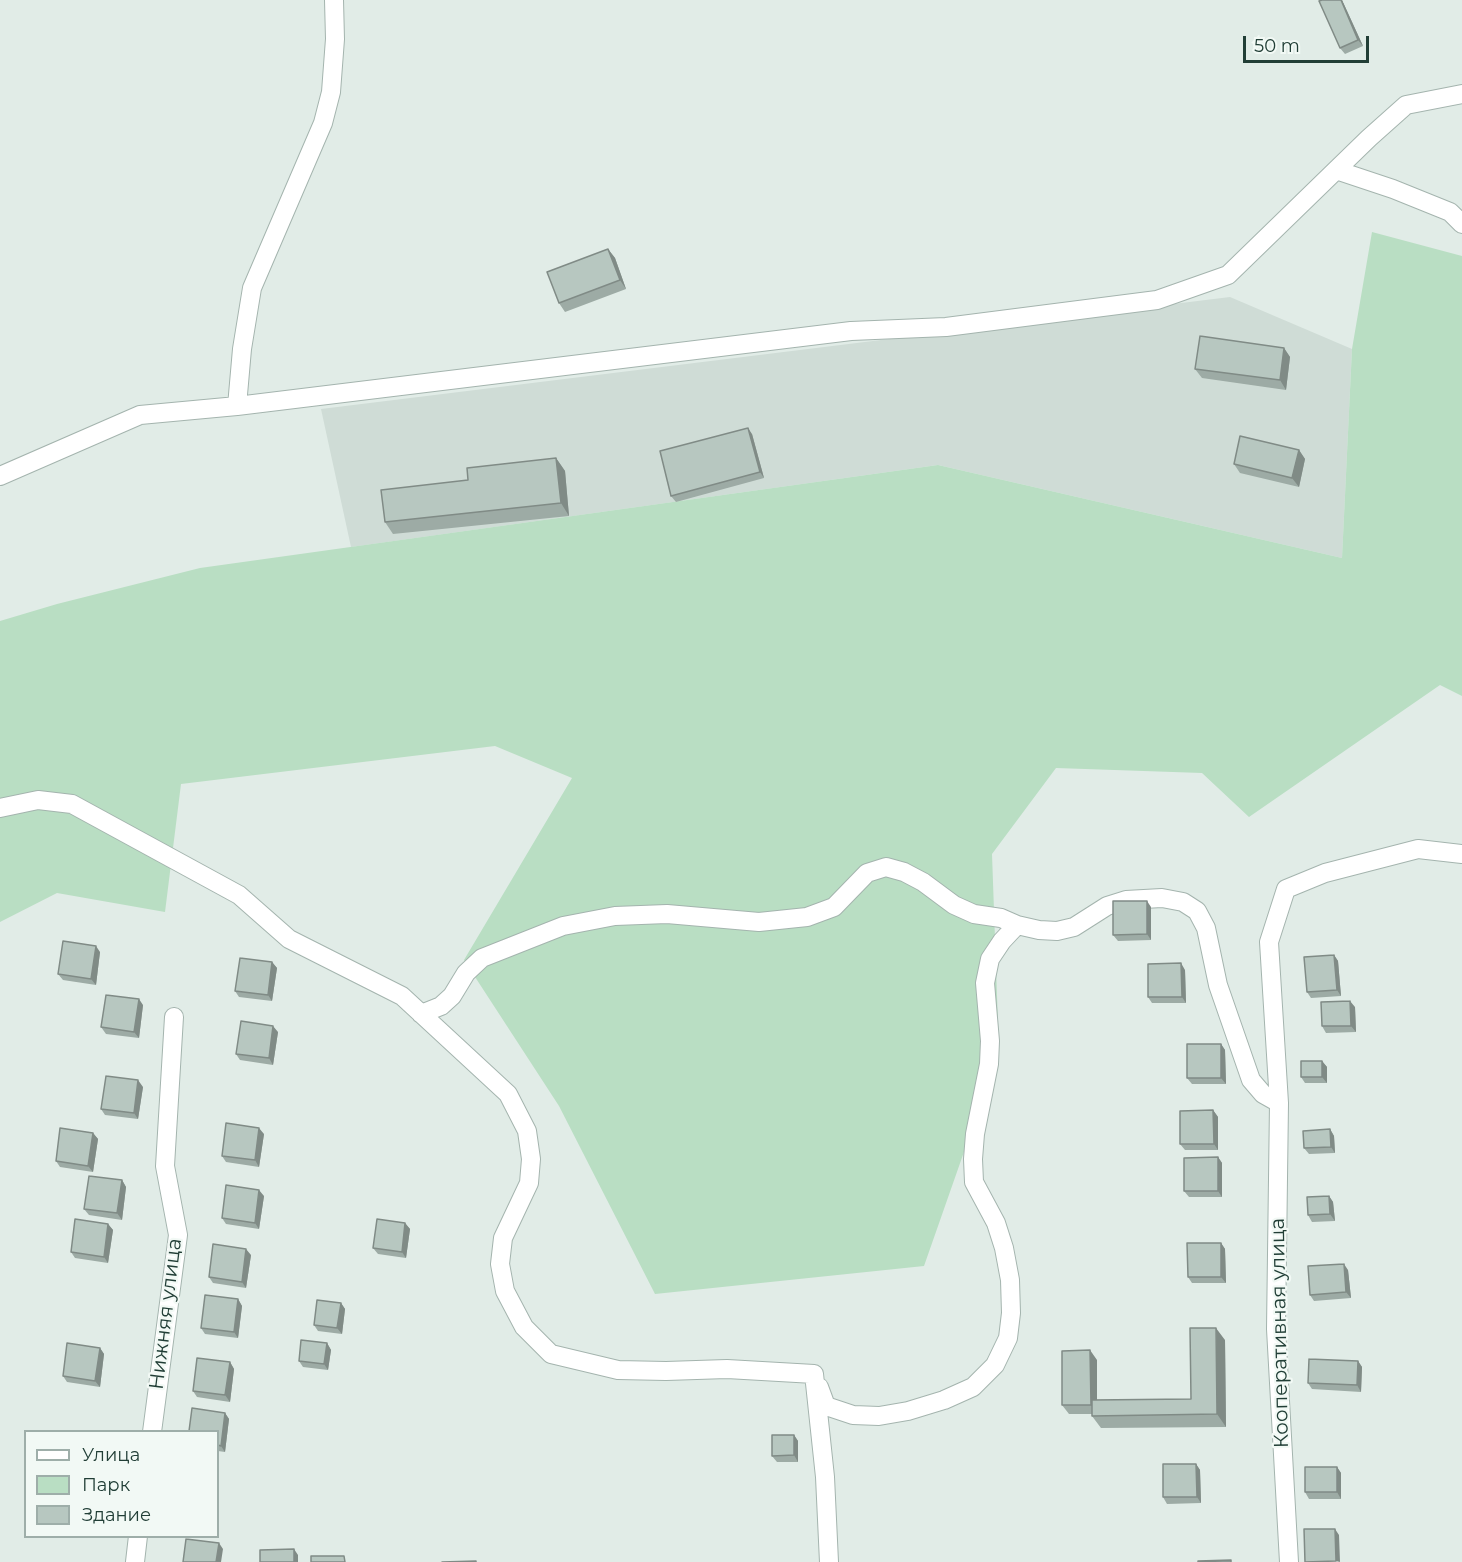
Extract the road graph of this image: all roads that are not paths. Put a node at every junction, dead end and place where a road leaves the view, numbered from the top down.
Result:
1 (334, 0) edge
2 (1462, 94) edge
3 (1336, 170) junction
4 (1458, 215) edge
5 (237, 406) junction
6 (0, 476) edge
7 (0, 808) edge
8 (1462, 854) edge
9 (1017, 925) junction
10 (421, 1014) junction
11 (174, 1017) dead end
12 (1279, 1103) junction
13 (814, 1374) junction
14 (152, 1430) edge
15 (138, 1538) edge
16 (135, 1562) edge
17 (829, 1562) edge
18 (1288, 1562) edge

1 - 5 street
2 - 3 street
3 - 4 street
3 - 5 street
5 - 6 street
7 - 10 street
8 - 12 street, Кооперативная улица
9 - 10 street
9 - 12 street
9 - 13 street
10 - 13 street
11 - 14 street, Нижняя улица
12 - 18 street, Кооперативная улица
13 - 17 street
15 - 16 street

